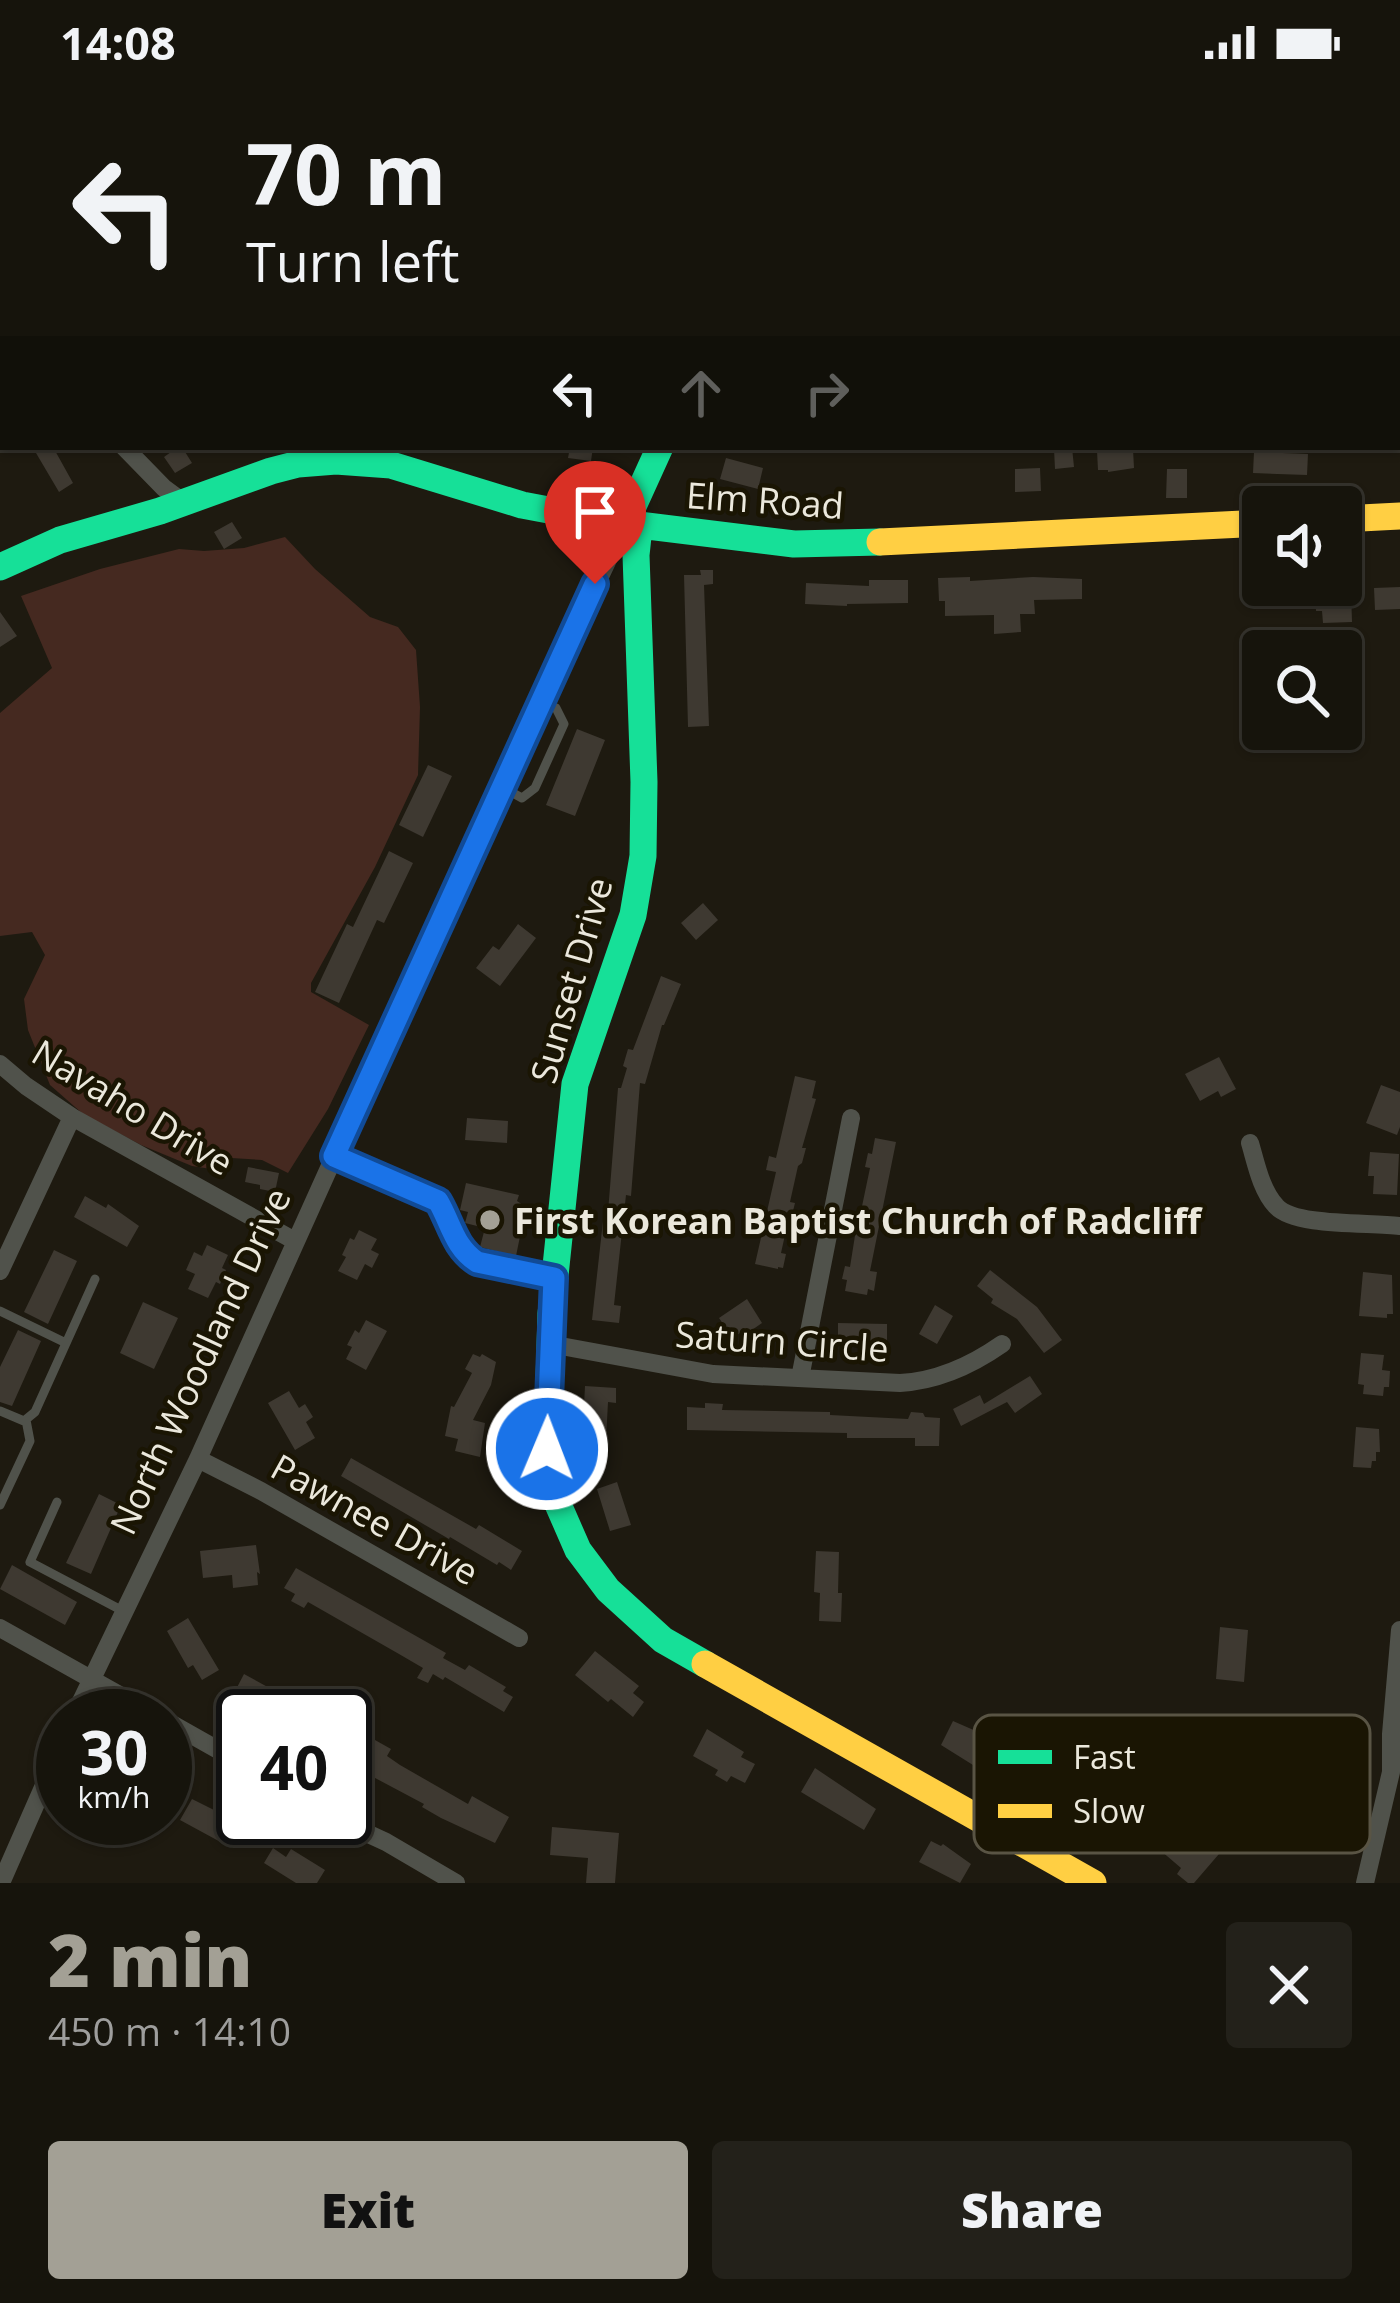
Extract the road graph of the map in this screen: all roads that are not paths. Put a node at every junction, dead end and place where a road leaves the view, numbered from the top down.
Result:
1 (127, 450) edge
2 (659, 450) edge
3 (183, 502) junction
4 (1400, 516) edge
5 (1362, 518) edge
6 (1242, 524) edge
7 (632, 525) junction
8 (0, 567) edge
9 (540, 702) junction
10 (515, 755) junction
11 (544, 769) junction
12 (502, 788) junction
13 (0, 1064) edge
14 (72, 1118) junction
15 (851, 1118) dead end
16 (1250, 1142) dead end
17 (334, 1156) junction
18 (1400, 1226) edge
19 (296, 1241) junction
20 (0, 1271) edge
21 (554, 1278) junction
22 (95, 1279) dead end
23 (0, 1311) edge
24 (66, 1342) junction
25 (550, 1344) junction
26 (1002, 1344) dead end
27 (800, 1378) junction
28 (0, 1411) edge
29 (26, 1420) junction
30 (198, 1460) junction
31 (57, 1502) dead end
32 (0, 1505) edge
33 (123, 1611) junction
34 (0, 1628) edge
35 (1400, 1630) edge
36 (519, 1638) dead end
37 (1399, 1661) edge
38 (90, 1678) junction
39 (85, 1689) edge
40 (109, 1689) edge
41 (36, 1803) edge
42 (974, 1814) edge
43 (372, 1836) edge
44 (1041, 1853) edge
45 (1, 1883) edge
46 (456, 1883) edge
47 (1093, 1883) edge
48 (1365, 1883) edge

1 - 3 street
2 - 7 street, North Woodland Drive
3 - 7 street, Elm Road
3 - 8 street, Elm Road
4 - 5 street
6 - 7 street, Elm Road
7 - 9 street, North Woodland Drive
7 - 21 street, Sunset Drive
9 - 10 street, North Woodland Drive
9 - 11 lane
10 - 11 lane
10 - 12 street, North Woodland Drive
11 - 12 lane
12 - 17 street, North Woodland Drive
13 - 14 street, Navaho Drive
14 - 19 street, Navaho Drive
14 - 20 street
15 - 27 street
16 - 18 street
17 - 19 street, North Woodland Drive
17 - 21 lane
19 - 30 street, North Woodland Drive
21 - 25 street, Sunset Drive
22 - 24 lane
23 - 24 lane
24 - 29 lane
25 - 27 street, Saturn Circle
25 - 42 street, Sunset Drive
26 - 27 street, Saturn Circle
28 - 29 lane
29 - 32 lane
30 - 33 street, North Woodland Drive
30 - 36 street, Pawnee Drive
31 - 33 lane
33 - 38 street, North Woodland Drive
34 - 38 street
35 - 37 street
37 - 48 street
38 - 39 street, North Woodland Drive
38 - 40 street
41 - 45 street
43 - 46 street
44 - 47 street, Sunset Drive

